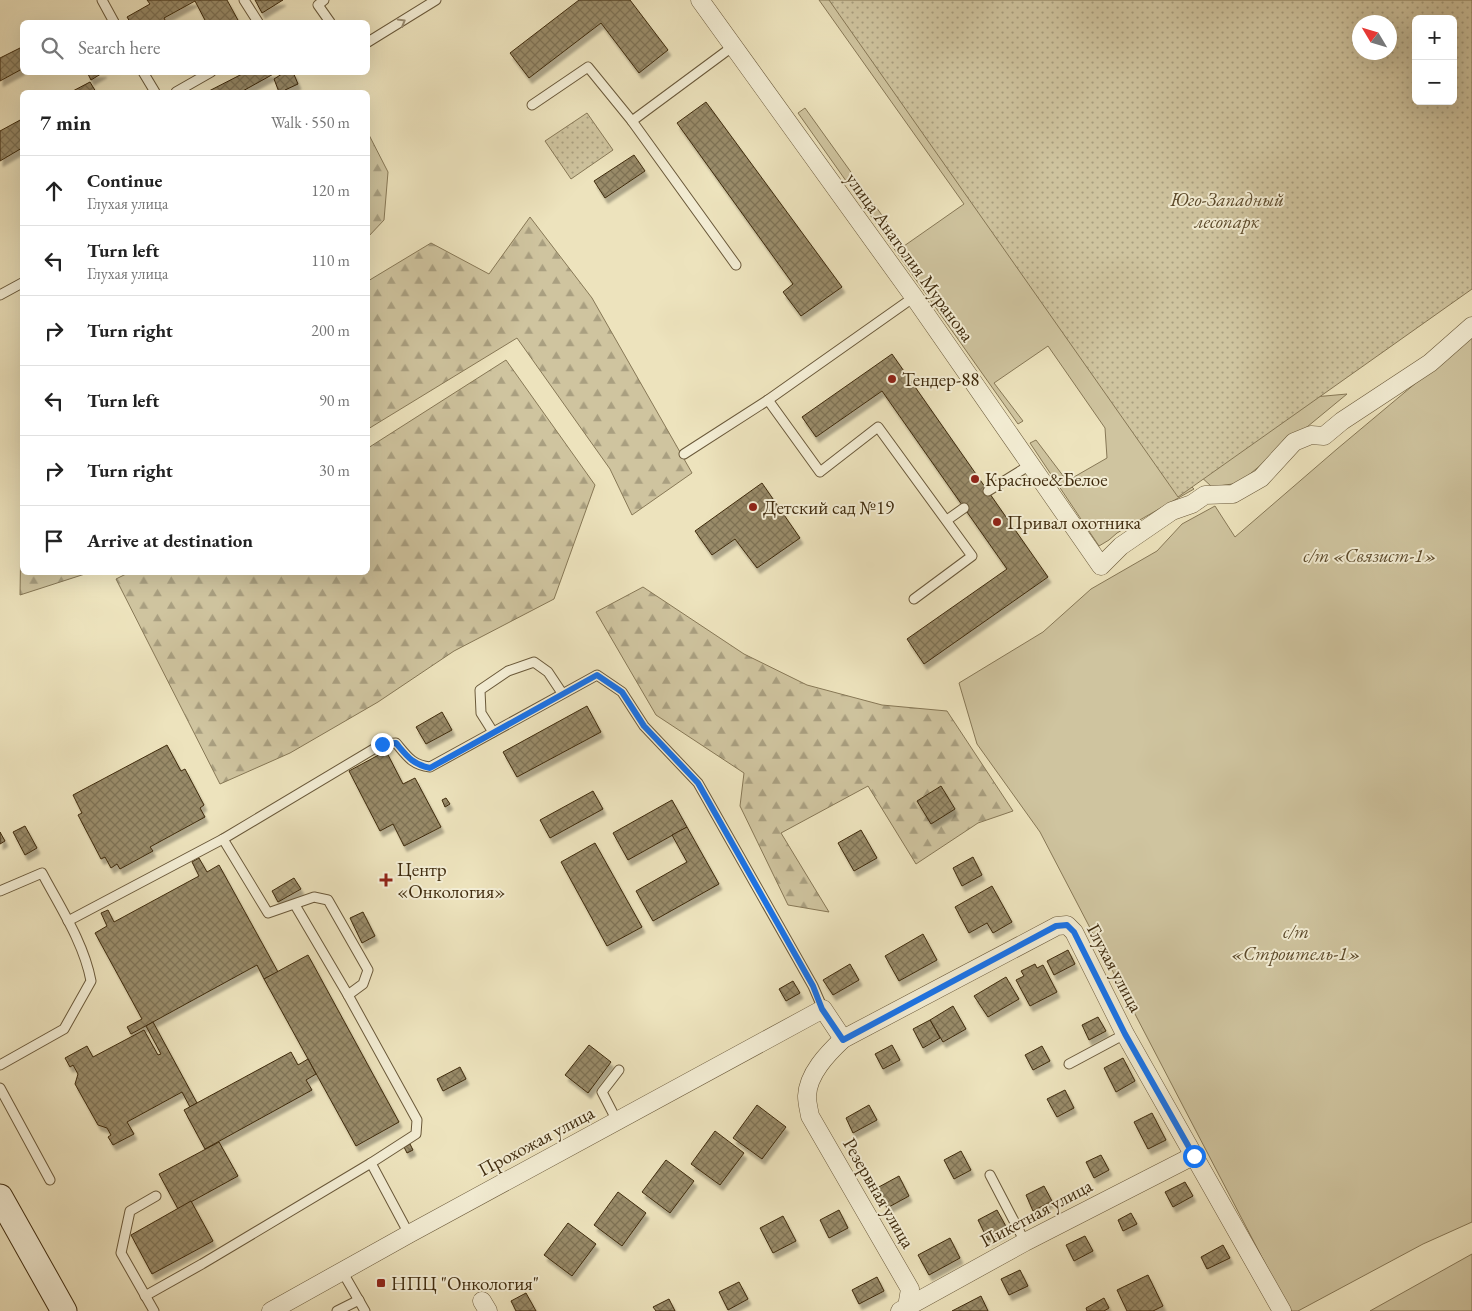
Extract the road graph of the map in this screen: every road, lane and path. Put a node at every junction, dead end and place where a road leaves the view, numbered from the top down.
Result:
1 (102, 0) edge
2 (244, 0) edge
3 (308, 0) edge
4 (436, 0) edge
5 (700, 0) edge
6 (321, 2) edge
7 (113, 20) edge
8 (257, 20) edge
9 (329, 20) edge
10 (370, 41) edge
11 (732, 46) junction
12 (145, 75) edge
13 (206, 75) edge
14 (153, 90) edge
15 (180, 90) edge
16 (532, 105) dead end
17 (632, 120) junction
18 (736, 265) dead end
19 (20, 284) edge
20 (0, 295) edge
21 (914, 298) junction
22 (1472, 326) edge
23 (768, 400) junction
24 (684, 454) dead end
25 (1030, 465) junction
26 (988, 492) dead end
27 (964, 508) dead end
28 (947, 520) junction
29 (914, 599) dead end
30 (562, 694) junction
31 (493, 732) junction
32 (223, 839) junction
33 (0, 891) edge
34 (295, 904) junction
35 (68, 921) junction
36 (348, 995) junction
37 (822, 1009) junction
38 (1125, 1034) junction
39 (843, 1040) junction
40 (1069, 1064) dead end
41 (0, 1065) edge
42 (619, 1070) dead end
43 (0, 1088) edge
44 (807, 1097) joint
45 (617, 1121) junction
46 (1194, 1156) junction
47 (371, 1162) junction
48 (990, 1175) dead end
49 (50, 1180) dead end
50 (156, 1196) dead end
51 (0, 1197) edge
52 (409, 1234) junction
53 (1025, 1242) junction
54 (342, 1271) junction
55 (145, 1296) junction
56 (359, 1300) junction
57 (905, 1310) edge
58 (64, 1311) edge
59 (154, 1311) edge
60 (270, 1311) edge
61 (337, 1311) edge
62 (364, 1311) edge
63 (1282, 1311) edge

1 - 7 lane
2 - 8 lane
3 - 6 lane
10 -> 4 lane
5 - 11 street, улица Анатолия Муранова
6 - 9 lane
11 - 17 lane
11 - 21 street, улица Анатолия Муранова
12 - 14 lane
13 - 15 lane
16 - 17 lane
17 - 18 lane
19 - 20 lane
21 - 23 lane
21 - 25 street, улица Анатолия Муранова
22 - 25 street, улица Анатолия Муранова
23 - 24 lane
23 - 28 lane
25 - 26 lane
27 - 28 lane
28 - 29 lane
30 - 31 lane
30 - 31 lane
30 - 37 lane
31 - 32 lane
32 - 34 lane
32 - 35 lane
33 - 35 lane
34 - 36 lane
34 - 36 lane
35 - 41 lane
36 - 47 lane
37 - 39 street
37 - 45 street, Прохожая улица
38 - 39 street, Глухая улица
38 - 40 lane
38 - 46 street, Глухая улица
39 - 44 street, Глухая улица
42 - 45 lane
43 - 49 lane
44 - 57 street, Резервная улица
45 - 52 street, Прохожая улица
46 - 53 street, Пикетная улица
46 - 63 street, Глухая улица
47 - 52 lane
47 - 55 lane
48 - 53 lane
50 - 55 lane
51 - 58 street
52 - 54 street, Прохожая улица
53 - 57 street, Пикетная улица
54 - 56 lane
54 - 60 street, Прохожая улица
55 - 59 lane
56 - 61 lane
56 - 62 lane

